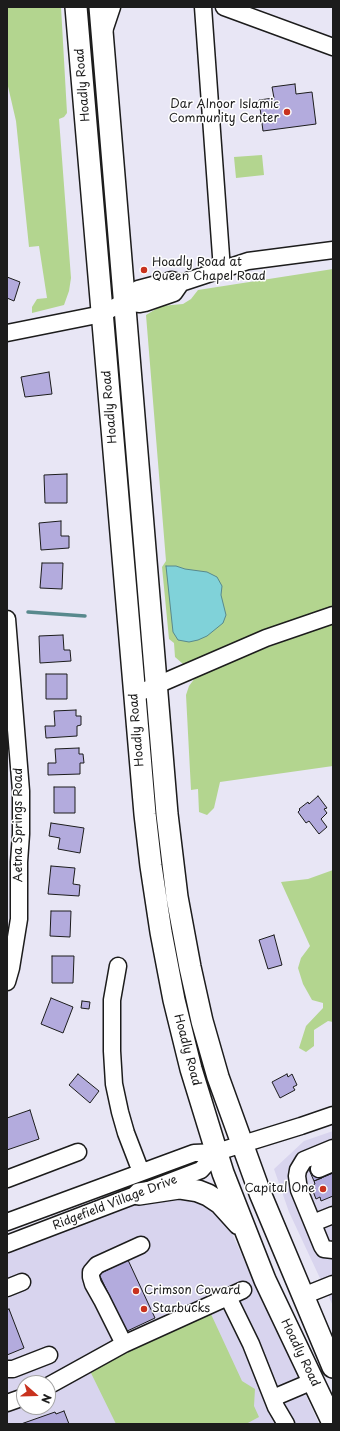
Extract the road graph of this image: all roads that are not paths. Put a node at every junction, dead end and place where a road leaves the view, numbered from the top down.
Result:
1 (76, 7) edge
2 (100, 7) edge
3 (112, 7) edge
4 (203, 7) edge
5 (224, 7) edge
6 (102, 36) junction
7 (333, 47) edge
8 (333, 250) edge
9 (222, 270) junction
10 (124, 302) junction
11 (102, 314) junction
12 (7, 333) edge
13 (333, 615) edge
14 (7, 619) edge
15 (156, 685) junction
16 (134, 695) junction
17 (12, 733) edge
18 (118, 966) dead end
19 (7, 982) edge
20 (333, 1115) edge
21 (242, 1144) junction
22 (333, 1148) edge
23 (78, 1152) dead end
24 (217, 1152) junction
25 (321, 1169) edge
26 (141, 1172) junction
27 (7, 1179) edge
28 (139, 1194) junction
29 (301, 1195) junction
30 (333, 1216) edge
31 (7, 1222) edge
32 (313, 1223) junction
33 (249, 1239) junction
34 (7, 1244) edge
35 (141, 1245) dead end
36 (333, 1250) edge
37 (333, 1284) edge
38 (243, 1290) dead end
39 (303, 1296) junction
40 (228, 1297) junction
41 (124, 1344) junction
42 (49, 1355) dead end
43 (333, 1368) edge
44 (7, 1369) edge
45 (313, 1381) junction
46 (56, 1382) edge
47 (333, 1388) edge
48 (273, 1398) junction
49 (333, 1423) edge
50 (286, 1424) edge

1 - 11 main road, Hoadly Road
2 - 6 main road, Hoadly Road
3 - 6 street
4 - 9 street
5 - 7 street
6 - 10 main road, Hoadly Road
8 - 9 street
9 - 10 street
10 - 11 street
10 - 15 main road, Hoadly Road
11 - 12 street
11 - 16 main road, Hoadly Road
13 - 15 street
14 - 17 street, Aetna Springs Road
15 - 16 street
15 - 21 main road, Hoadly Road
16 - 24 main road, Hoadly Road
17 - 19 street, Aetna Springs Road
18 - 26 street
20 - 21 street, Ridgefield Village Drive
21 - 24 street, Ridgefield Village Drive
21 - 39 main road, Hoadly Road
22 - 29 street
23 - 27 street
24 - 26 street, Ridgefield Village Drive
24 - 28 street, Ridgefield Village Drive
24 - 33 main road, Hoadly Road
24 - 47 main road
25 - 29 street
26 - 31 street, Ridgefield Village Drive
28 - 33 main road
28 - 34 street, Ridgefield Village Drive
29 - 32 street
30 - 32 street
32 - 36 street
33 - 45 main road, Hoadly Road
35 - 41 street
37 - 39 street
38 - 40 street
39 - 43 main road, Hoadly Road
40 - 41 street
40 - 48 street
41 - 46 street
42 - 44 street
45 - 48 street
45 - 49 main road, Hoadly Road
48 - 50 street

